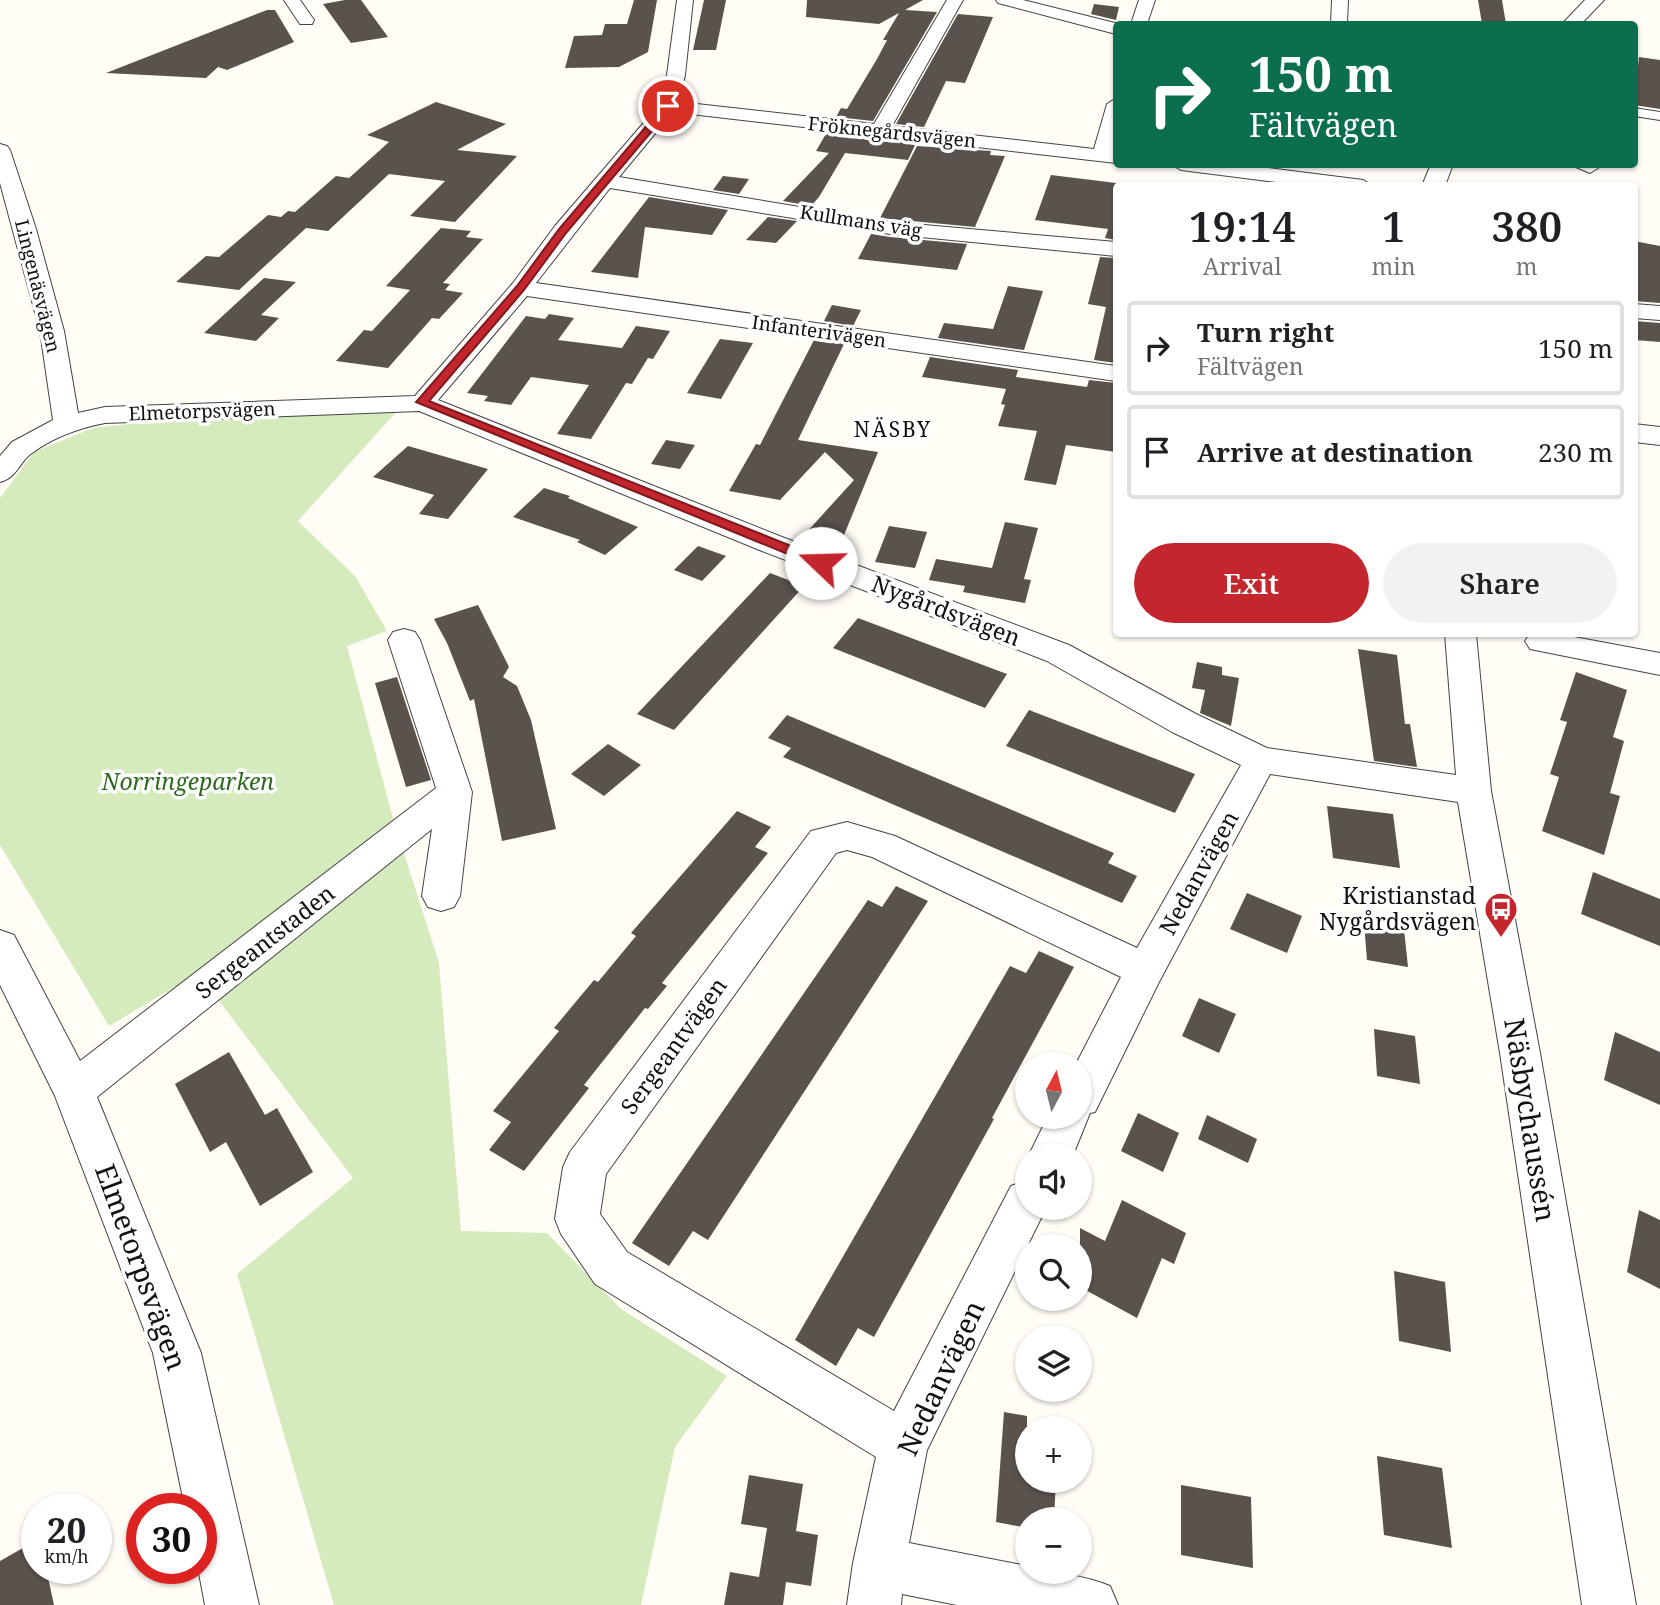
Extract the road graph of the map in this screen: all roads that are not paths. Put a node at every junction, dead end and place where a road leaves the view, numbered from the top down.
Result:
1 (292, 0) edge
2 (685, 0) edge
3 (955, 0) edge
4 (1004, 0) edge
5 (1147, 0) edge
6 (1340, 0) edge
7 (1595, 0) edge
8 (306, 20) dead end
9 (1140, 21) edge
10 (1339, 21) edge
11 (1574, 21) edge
12 (1113, 28) edge
13 (668, 106) junction
14 (1638, 113) edge
15 (1660, 116) edge
16 (1113, 126) edge
17 (880, 130) junction
18 (0, 150) edge
19 (1109, 156) edge
20 (1214, 168) edge
21 (608, 181) junction
22 (1330, 182) edge
23 (1113, 249) edge
24 (521, 288) junction
25 (1638, 310) edge
26 (1660, 313) edge
27 (1113, 374) edge
28 (422, 402) junction
29 (67, 423) junction
30 (1638, 433) edge
31 (1660, 436) edge
32 (0, 474) edge
33 (1461, 637) edge
34 (404, 640) dead end
35 (1541, 641) dead end
36 (1660, 664) edge
37 (1261, 760) junction
38 (1474, 791) junction
39 (455, 792) junction
40 (441, 896) dead end
41 (0, 946) edge
42 (1145, 970) junction
43 (10, 988) edge
44 (1092, 1074) edge
45 (74, 1091) junction
46 (1017, 1220) edge
47 (903, 1445) junction
48 (876, 1584) edge
49 (232, 1605) edge
50 (1091, 1605) edge
51 (1609, 1605) edge

1 - 8 street
2 - 13 street
3 - 17 street
4 - 12 street
5 - 9 street
6 - 10 street
7 - 11 street
13 - 17 street, Fröknegårdsvägen
13 - 21 street
14 - 15 street
16 - 19 street
17 - 19 street, Fröknegårdsvägen
18 - 29 street, Lingenäsvägen
20 - 22 street
21 - 23 street, Kullmans väg
21 - 24 street
24 - 27 street, Infanterivägen
24 - 28 street
25 - 26 street
28 - 29 street, Elmetorpsvägen
28 - 37 street, Nygårdsvägen
29 - 32 street, Elmetorpsvägen
30 - 31 street
33 - 38 street, Näsbychaussén
34 - 39 street
35 - 36 street
37 - 38 street, Nygårdsvägen
37 - 42 street, Nedanvägen
38 - 51 street, Näsbychaussén
39 - 40 street
39 - 45 street, Sergeantstaden
41 - 43 street, Elmetorpsvägen
42 - 44 street, Nedanvägen
42 - 47 street, Sergeantvägen
43 - 45 street, Elmetorpsvägen
45 - 49 street, Elmetorpsvägen
46 - 47 street, Nedanvägen
47 - 48 street, Nedanvägen
48 - 50 street

